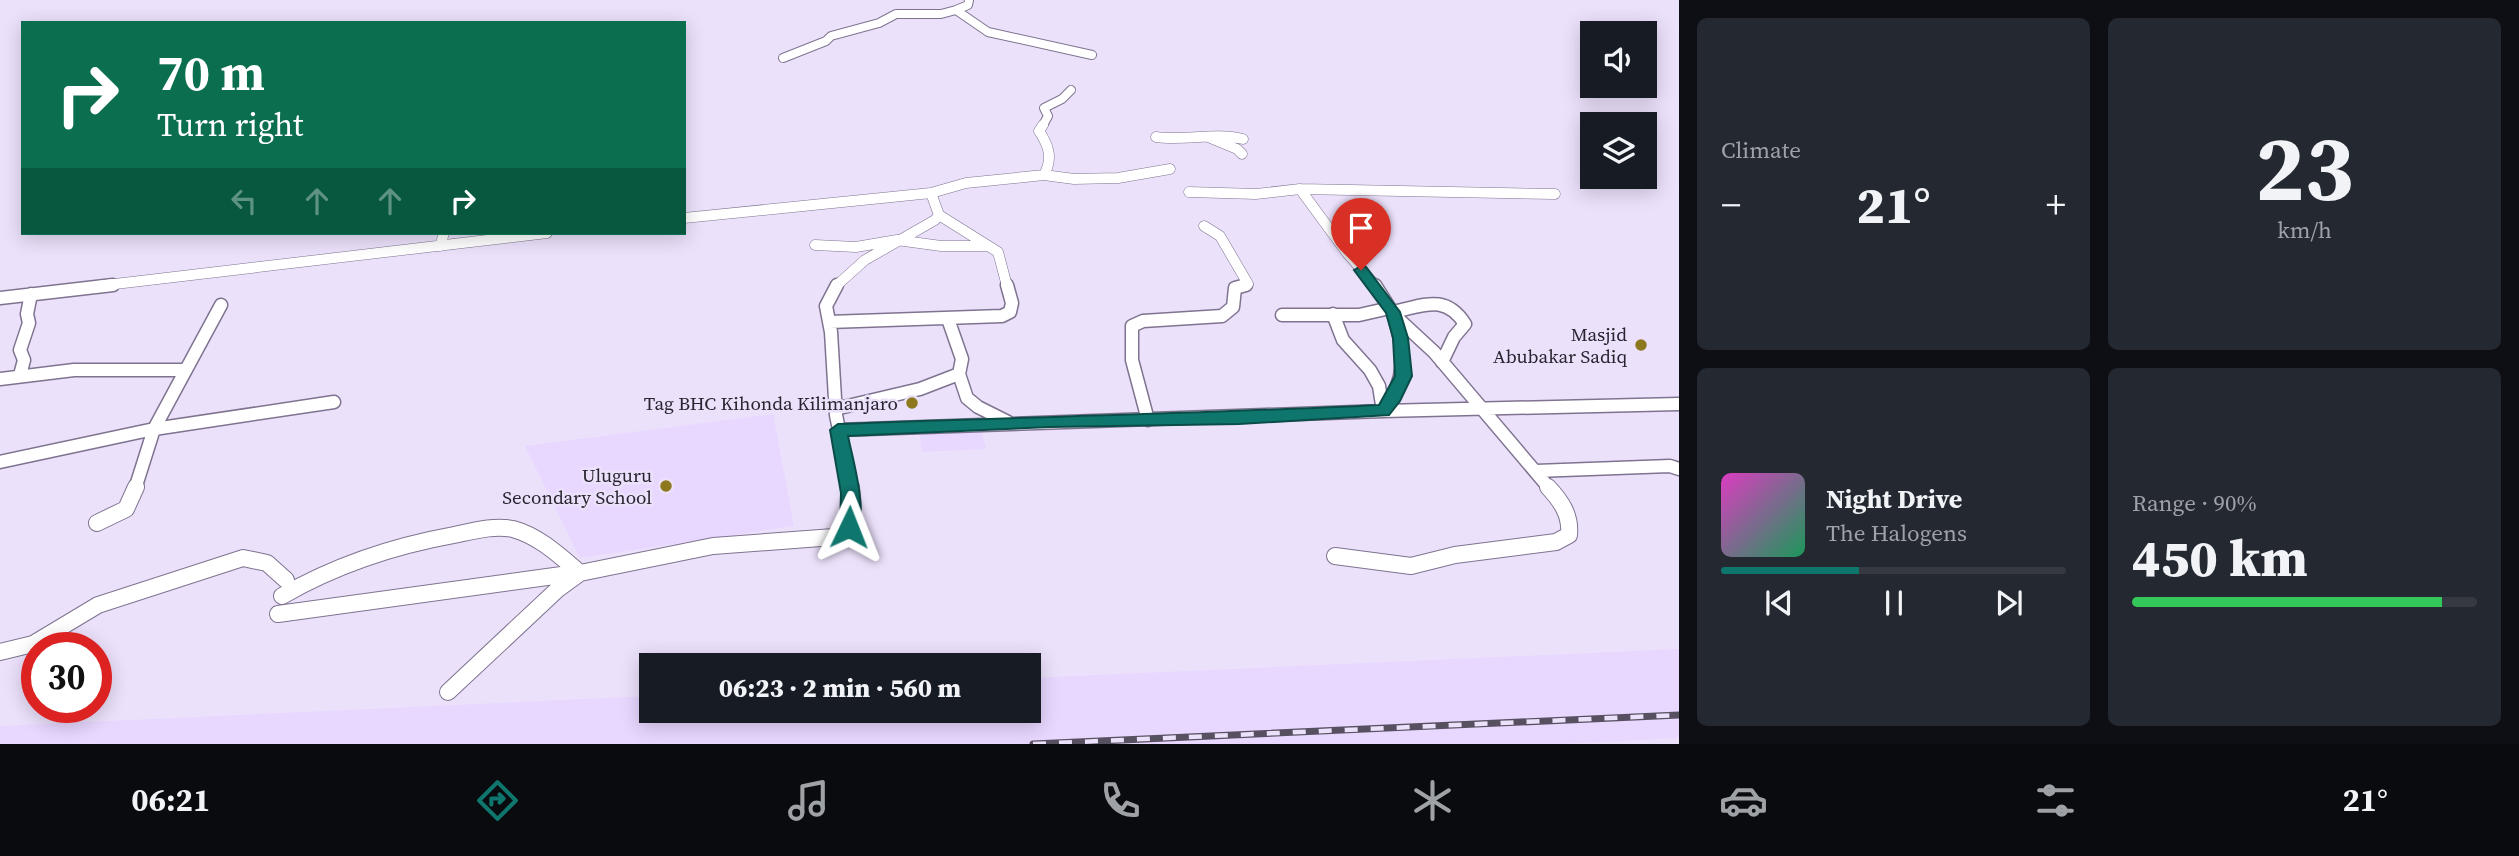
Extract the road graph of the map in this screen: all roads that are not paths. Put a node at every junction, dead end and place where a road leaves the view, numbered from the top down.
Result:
1 (969, 0) edge
2 (956, 10) junction
3 (1092, 55) dead end
4 (783, 58) dead end
5 (1071, 90) dead end
6 (1156, 137) dead end
7 (1208, 137) junction
8 (1243, 139) dead end
9 (1241, 154) dead end
10 (1170, 169) dead end
11 (1045, 175) junction
12 (1300, 190) junction
13 (931, 192) junction
14 (1189, 192) dead end
15 (1555, 194) dead end
16 (939, 215) junction
17 (686, 218) edge
18 (1204, 226) dead end
19 (443, 235) edge
20 (531, 235) edge
21 (897, 240) junction
22 (815, 245) dead end
23 (440, 246) junction
24 (988, 246) junction
25 (31, 294) junction
26 (0, 298) edge
27 (221, 305) dead end
28 (1392, 312) junction
29 (1333, 314) junction
30 (1282, 315) dead end
31 (948, 319) junction
32 (829, 322) junction
33 (1442, 362) junction
34 (185, 370) junction
35 (958, 374) junction
36 (20, 375) junction
37 (0, 379) edge
38 (334, 402) dead end
39 (1679, 404) edge
40 (835, 409) junction
41 (1482, 409) junction
42 (1383, 411) junction
43 (1147, 420) junction
44 (1011, 423) junction
45 (153, 429) junction
46 (838, 430) junction
47 (0, 462) edge
48 (1679, 469) edge
49 (1536, 471) junction
50 (97, 523) dead end
51 (1335, 556) dead end
52 (580, 573) junction
53 (286, 580) dead end
54 (282, 596) dead end
55 (278, 614) dead end
56 (0, 652) edge
57 (448, 692) dead end

1 - 2 street
2 - 3 street
2 - 4 street
5 - 11 street
6 - 7 street
7 - 8 street
7 - 9 street
10 - 11 street
11 - 13 street
12 - 14 street
12 - 15 street
12 - 28 street
13 - 16 street
13 - 17 street
16 - 21 street
16 - 24 street
18 - 43 street
19 - 23 street
20 - 23 street
21 - 22 street
21 - 24 street
21 - 32 street
23 - 25 street
24 - 31 street
25 - 26 street
25 - 36 street
27 - 34 street
28 - 29 street
28 - 33 street
28 - 33 street
28 - 42 street
29 - 30 street
29 - 42 street
31 - 32 street
31 - 35 street
32 - 40 street
33 - 41 street
34 - 36 street
34 - 45 street
35 - 40 street
35 - 44 street
36 - 37 street
38 - 45 street
39 - 41 street
40 - 46 street
41 - 42 street
41 - 49 street
42 - 43 street
43 - 44 street
44 - 46 street
45 - 47 street
45 - 50 street
46 - 52 street
48 - 49 street
49 - 51 street
52 - 54 street
52 - 55 street
52 - 57 street
53 - 56 street

